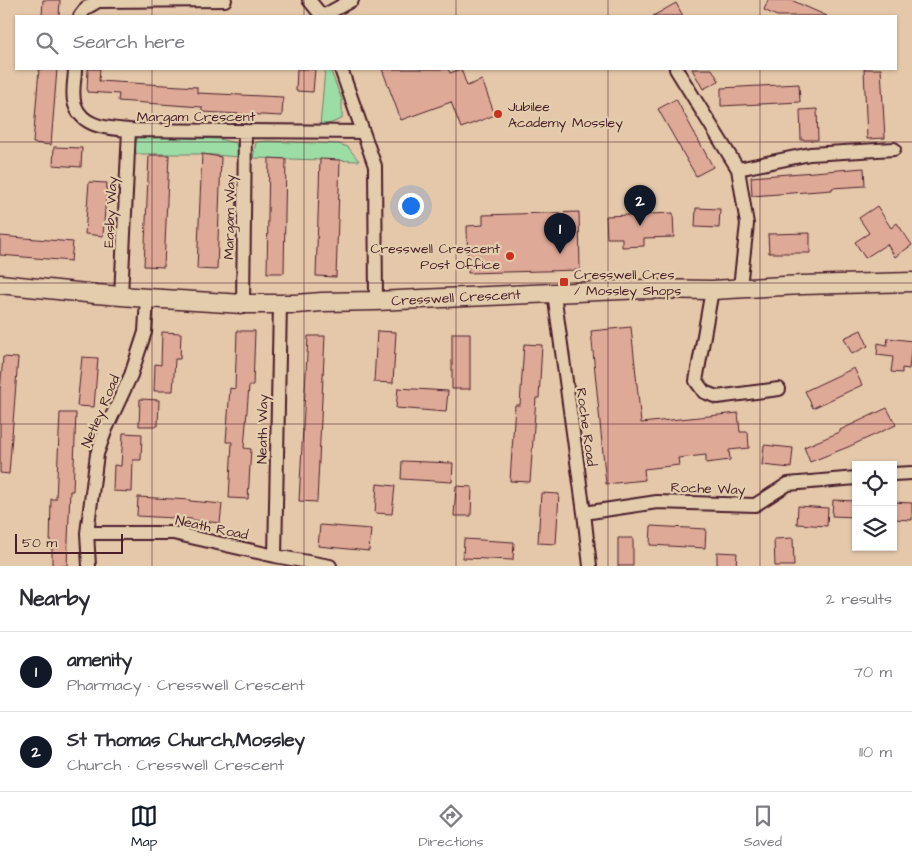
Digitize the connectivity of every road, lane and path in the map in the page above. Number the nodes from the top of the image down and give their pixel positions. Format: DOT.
graph roads {
  1 [pos="225,0"];
  2 [pos="309,0"];
  3 [pos="352,0"];
  4 [pos="81,15"];
  5 [pos="321,15"];
  6 [pos="324,15"];
  7 [pos="75,70"];
  8 [pos="341,70"];
  9 [pos="677,70"];
  10 [pos="129,130"];
  11 [pos="245,131"];
  12 [pos="363,132"];
  13 [pos="886,152"];
  14 [pos="738,169"];
  15 [pos="912,282"];
  16 [pos="0,284"];
  17 [pos="740,287"];
  18 [pos="712,290"];
  19 [pos="554,292"];
  20 [pos="121,296"];
  21 [pos="147,298"];
  22 [pos="376,301"];
  23 [pos="244,304"];
  24 [pos="280,304"];
  25 [pos="779,389"];
  26 [pos="912,473"];
  27 [pos="897,474"];
  28 [pos="852,478"];
  29 [pos="584,514"];
  30 [pos="87,533"];
  31 [pos="274,556"];
  32 [pos="89,566"];
  33 [pos="330,566"];
  34 [pos="590,566"];
  1 -- 4 [label="street"];
  2 -- 5 [label="street"];
  3 -- 6 [label="street"];
  7 -- 10 [label="street, Margam Crescent"];
  8 -- 12 [label="street"];
  9 -- 14 [label="street"];
  10 -- 11 [label="street, Margam Crescent"];
  10 -- 20 [label="street, Easby Way"];
  11 -- 12 [label="street, Margam Crescent"];
  11 -- 23 [label="street, Margam Way"];
  12 -- 22 [label="street"];
  13 -- 14 [label="street"];
  14 -- 17 [label="street"];
  15 -- 17 [label="street, Cresswell Crescent"];
  16 -- 20 [label="street, Cresswell Crescent"];
  17 -- 18 [label="street, Cresswell Crescent"];
  18 -- 19 [label="street, Cresswell Crescent"];
  18 -- 25 [label="street"];
  19 -- 22 [label="street, Cresswell Crescent"];
  19 -- 29 [label="street, Roche Road"];
  20 -- 21 [label="street, Cresswell Crescent"];
  21 -- 23 [label="street, Cresswell Crescent"];
  21 -- 30 [label="street, Netley Road"];
  22 -- 24 [label="street, Cresswell Crescent"];
  23 -- 24 [label="street, Cresswell Crescent"];
  24 -- 31 [label="street, Neath Way"];
  26 -- 27 [label="street"];
  28 -- 29 [label="street, Roche Way"];
  29 -- 34 [label="street, Roche Road"];
  30 -- 31 [label="street, Neath Road"];
  30 -- 32 [label="street, Netley Road"];
  31 -- 33 [label="street, Neath Road"];
}
